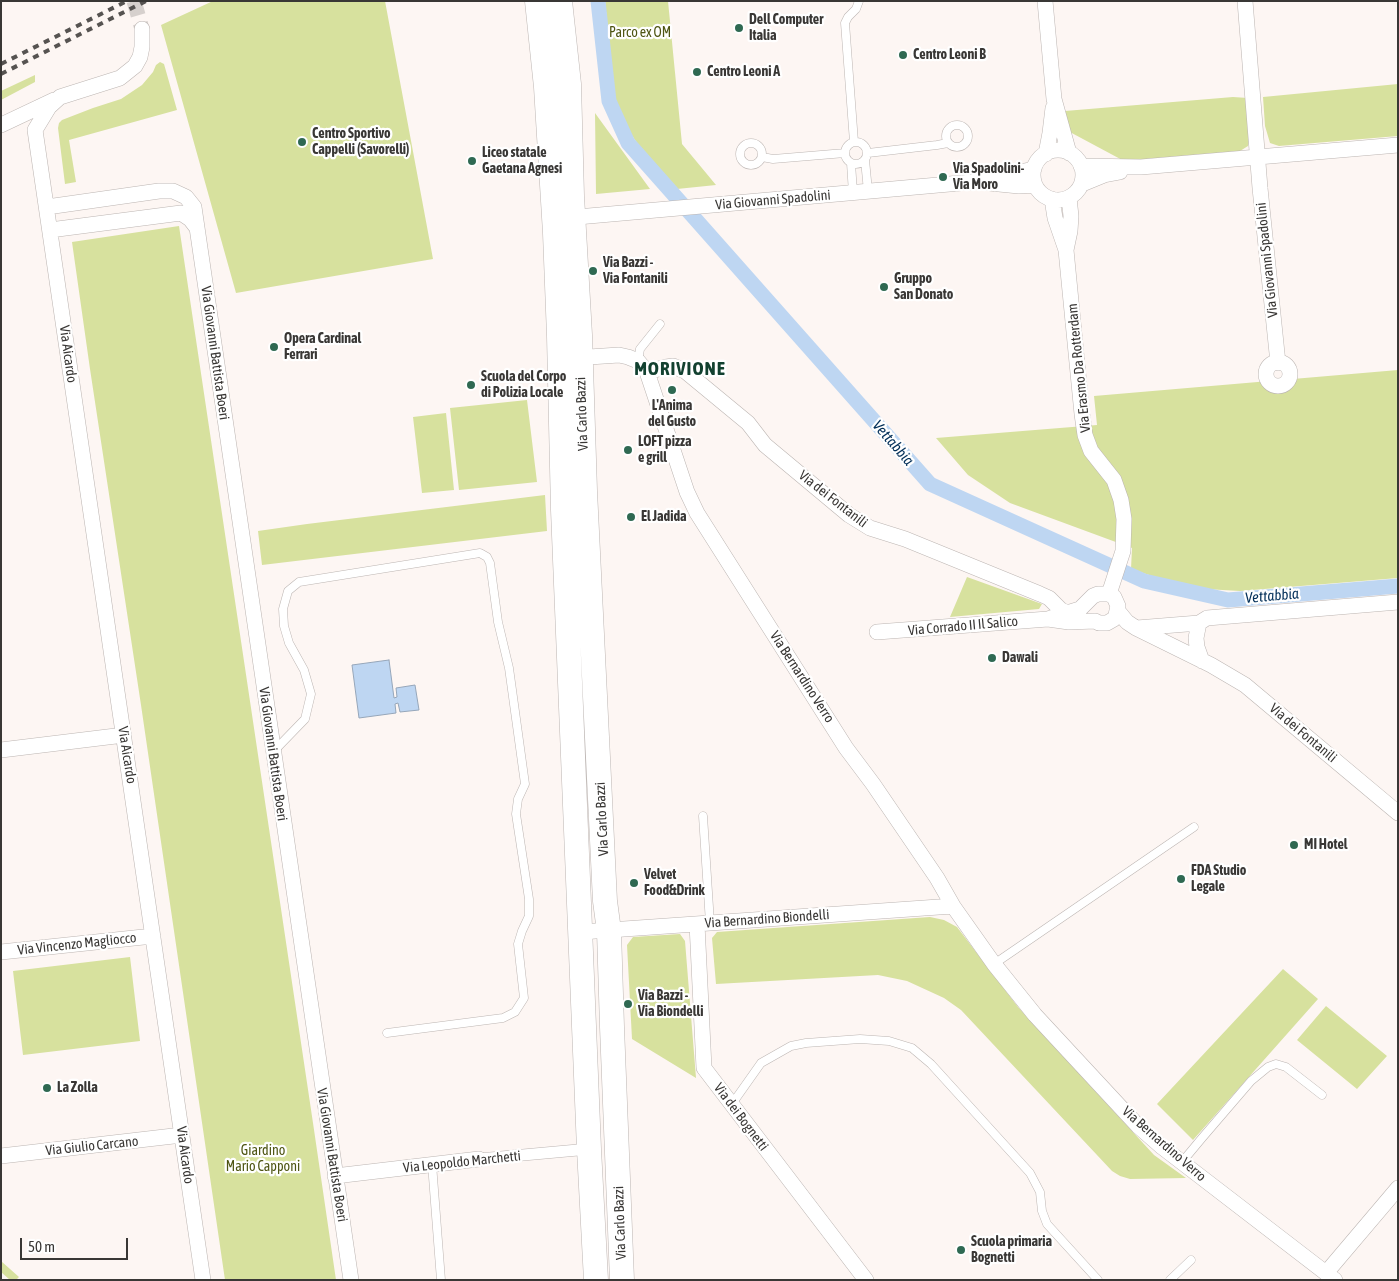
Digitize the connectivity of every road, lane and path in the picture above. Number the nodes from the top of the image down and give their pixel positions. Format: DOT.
graph roads {
  1 [pos="537,1"];
  2 [pos="560,1"];
  3 [pos="859,1"];
  4 [pos="1045,1"];
  5 [pos="1245,1"];
  6 [pos="142,29"];
  7 [pos="60,97"];
  8 [pos="1054,99"];
  9 [pos="2,124"];
  10 [pos="35,130"];
  11 [pos="854,142"];
  12 [pos="948,143"];
  13 [pos="1398,145"];
  14 [pos="1069,153"];
  15 [pos="845,154"];
  16 [pos="1046,154"];
  17 [pos="867,156"];
  18 [pos="762,157"];
  19 [pos="1258,158"];
  20 [pos="851,163"];
  21 [pos="1081,166"];
  22 [pos="1141,167"];
  23 [pos="1034,169"];
  24 [pos="972,182"];
  25 [pos="1082,184"];
  26 [pos="1035,185"];
  27 [pos="868,191"];
  28 [pos="853,193"];
  29 [pos="1069,198"];
  30 [pos="1052,199"];
  31 [pos="46,207"];
  32 [pos="564,218"];
  33 [pos="197,228"];
  34 [pos="50,230"];
  35 [pos="1066,250"];
  36 [pos="660,324"];
  37 [pos="570,358"];
  38 [pos="1278,363"];
  39 [pos="642,366"];
  40 [pos="1110,591"];
  41 [pos="1089,601"];
  42 [pos="1398,602"];
  43 [pos="1118,612"];
  44 [pos="1068,613"];
  45 [pos="1048,619"];
  46 [pos="1095,621"];
  47 [pos="1200,623"];
  48 [pos="1136,628"];
  49 [pos="877,632"];
  50 [pos="1202,660"];
  51 [pos="124,736"];
  52 [pos="1,750"];
  53 [pos="273,752"];
  54 [pos="1398,813"];
  55 [pos="703,816"];
  56 [pos="1194,827"];
  57 [pos="953,906"];
  58 [pos="704,924"];
  59 [pos="609,931"];
  60 [pos="581,932"];
  61 [pos="153,936"];
  62 [pos="1,952"];
  63 [pos="994,964"];
  64 [pos="387,1033"];
  65 [pos="1322,1095"];
  66 [pos="732,1104"];
  67 [pos="182,1135"];
  68 [pos="589,1149"];
  69 [pos="1,1156"];
  70 [pos="479,1159"];
  71 [pos="1182,1162"];
  72 [pos="432,1164"];
  73 [pos="335,1176"];
  74 [pos="1398,1188"];
  75 [pos="1190,1260"];
  76 [pos="1330,1276"];
  77 [pos="203,1280"];
  78 [pos="351,1280"];
  79 [pos="442,1280"];
  80 [pos="596,1280"];
  81 [pos="622,1280"];
  82 [pos="866,1280"];
  83 [pos="1098,1280"];
  84 [pos="1170,1280"];
  1 -- 32 [label="main road, Via Carlo Bazzi"];
  2 -- 32 [label="main road, Via Carlo Bazzi"];
  3 -- 11 [label="lane"];
  4 -- 8 [label="street"];
  5 -- 19 [label="street, Via Giovanni Spadolini"];
  6 -- 7 [label="street"];
  7 -- 9 [label="street"];
  7 -- 10 [label="street"];
  8 -- 14 [label="street"];
  8 -- 16 [label="street"];
  9 -- 10 [label="street"];
  10 -- 31 [label="street, Via Aicardo"];
  11 -- 15 [label="lane"];
  11 -- 17 [label="lane"];
  12 -- 17 [label="lane"];
  13 -- 19 [label="street"];
  14 -- 16 [label="street"];
  14 -- 21 [label="street"];
  15 -- 18 [label="lane"];
  15 -- 20 [label="lane"];
  16 -- 23 [label="street"];
  17 -- 20 [label="lane"];
  17 -- 27 [label="lane"];
  19 -- 22 [label="street"];
  19 -- 38 [label="street, Via Giovanni Spadolini"];
  20 -- 28 [label="lane"];
  21 -- 22 [label="street"];
  21 -- 25 [label="street"];
  22 -- 25 [label="street"];
  23 -- 24 [label="street, Via Giovanni Spadolini"];
  23 -- 26 [label="street"];
  24 -- 26 [label="street, Via Giovanni Spadolini"];
  24 -- 27 [label="street, Via Giovanni Spadolini"];
  25 -- 29 [label="street"];
  26 -- 30 [label="street"];
  27 -- 28 [label="street, Via Giovanni Spadolini"];
  28 -- 32 [label="street, Via Giovanni Spadolini"];
  29 -- 30 [label="street"];
  29 -- 35 [label="street, Via Erasmo Da Rotterdam"];
  30 -- 35 [label="street, Via Erasmo Da Rotterdam"];
  31 -- 33 [label="street, Via Giovanni Battista Boeri"];
  31 -- 34 [label="street, Via Aicardo"];
  32 -- 37 [label="main road, Via Carlo Bazzi"];
  33 -- 34 [label="street"];
  33 -- 53 [label="street, Via Giovanni Battista Boeri"];
  34 -- 51 [label="street, Via Aicardo"];
  35 -- 40 [label="street, Via Erasmo Da Rotterdam"];
  36 -- 39 [label="lane"];
  37 -- 39 [label="street, Via Carlo Bazzi"];
  37 -- 59 [label="main road, Via Carlo Bazzi"];
  37 -- 60 [label="main road, Via Carlo Bazzi"];
  39 -- 44 [label="street, Via dei Fontanili"];
  39 -- 57 [label="street, Via Bernardino Verro"];
  40 -- 41 [label="street, Via Corrado II Il Salico"];
  40 -- 43 [label="street"];
  41 -- 44 [label="street, Via Corrado II Il Salico"];
  41 -- 46 [label="street"];
  42 -- 47 [label="street"];
  43 -- 46 [label="street, Via Corrado II Il Salico"];
  43 -- 48 [label="street, Via dei Fontanili"];
  44 -- 45 [label="street, Via Corrado II Il Salico"];
  45 -- 46 [label="street, Via Corrado II Il Salico"];
  45 -- 49 [label="street, Via Corrado II Il Salico"];
  47 -- 48 [label="street"];
  47 -- 50 [label="street"];
  48 -- 50 [label="street, Via dei Fontanili"];
  50 -- 54 [label="street, Via dei Fontanili"];
  51 -- 52 [label="street"];
  51 -- 61 [label="street, Via Aicardo"];
  53 -- 64 [label="lane"];
  53 -- 73 [label="street, Via Giovanni Battista Boeri"];
  55 -- 58 [label="lane"];
  56 -- 63 [label="lane"];
  57 -- 58 [label="street, Via Bernardino Biondelli"];
  57 -- 63 [label="street, Via Bernardino Verro"];
  58 -- 59 [label="street, Via Bernardino Biondelli"];
  58 -- 66 [label="street, Via dei Bognetti"];
  59 -- 60 [label="street, Via Bernardino Biondelli"];
  59 -- 81 [label="main road, Via Carlo Bazzi"];
  60 -- 68 [label="main road, Via Carlo Bazzi"];
  61 -- 62 [label="street, Via Vincenzo Magliocco"];
  61 -- 67 [label="street, Via Aicardo"];
  63 -- 71 [label="street, Via Bernardino Verro"];
  65 -- 71 [label="lane"];
  66 -- 82 [label="street, Via dei Bognetti"];
  66 -- 83 [label="lane"];
  67 -- 69 [label="street, Via Giulio Carcano"];
  67 -- 77 [label="street, Via Aicardo"];
  68 -- 70 [label="street, Via Leopoldo Marchetti"];
  68 -- 80 [label="main road, Via Carlo Bazzi"];
  70 -- 72 [label="street, Via Leopoldo Marchetti"];
  71 -- 76 [label="street, Via Bernardino Verro"];
  72 -- 73 [label="street, Via Leopoldo Marchetti"];
  72 -- 79 [label="lane"];
  73 -- 78 [label="street, Via Giovanni Battista Boeri"];
  74 -- 76 [label="street"];
  75 -- 84 [label="lane"];
}
